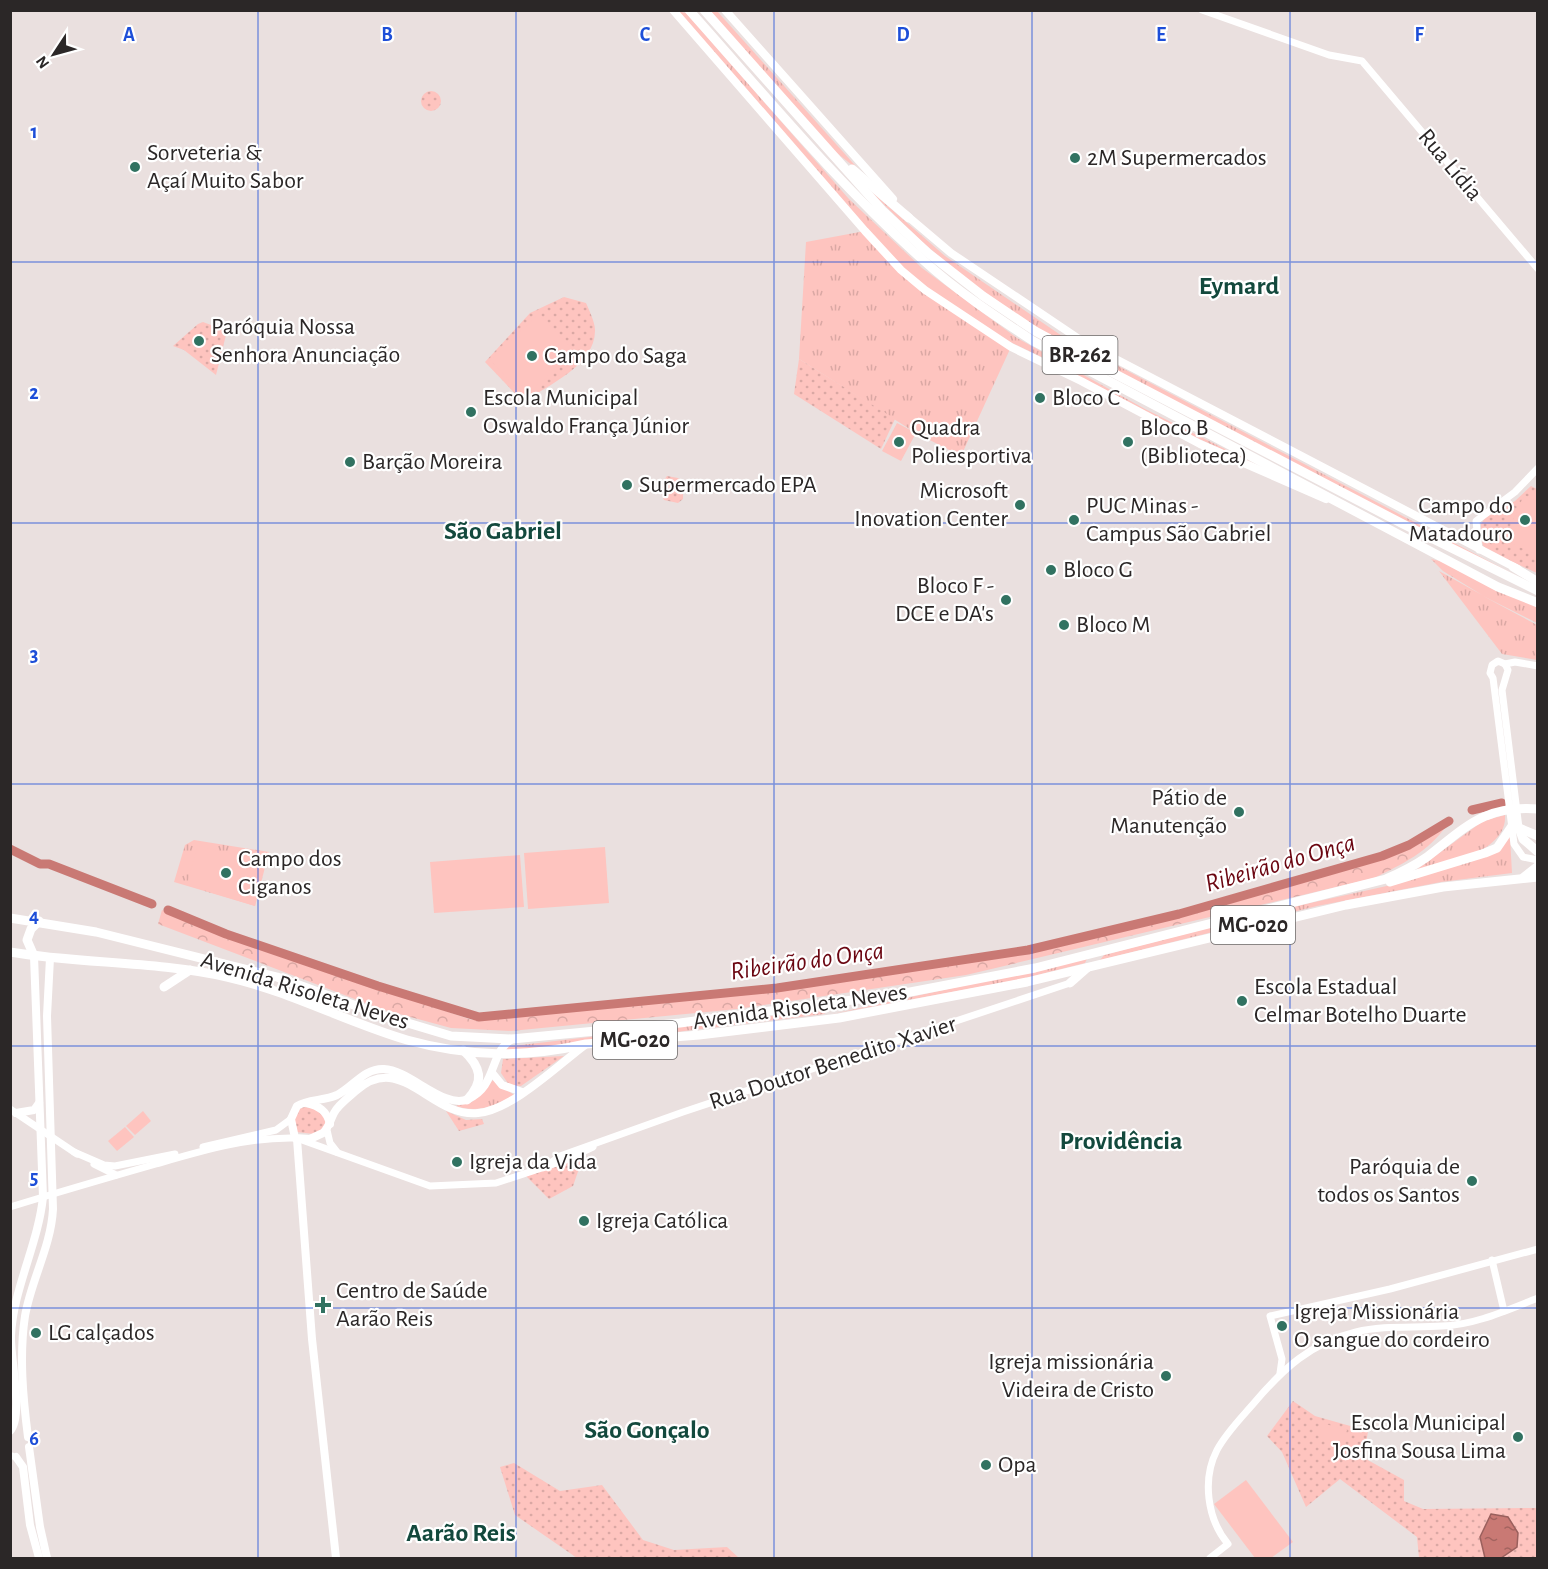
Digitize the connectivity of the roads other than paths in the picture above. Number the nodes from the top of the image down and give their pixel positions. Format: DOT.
graph roads {
  1 [pos="673,10"];
  2 [pos="704,10"];
  3 [pos="725,10"];
  4 [pos="1202,10"];
  5 [pos="690,12"];
  6 [pos="824,144"];
  7 [pos="909,218"];
  8 [pos="1536,264"];
  9 [pos="1538,468"];
  10 [pos="1343,504"];
  11 [pos="1479,550"];
  12 [pos="1513,567"];
  13 [pos="1538,577"];
  14 [pos="1538,582"];
  15 [pos="1538,591"];
  16 [pos="1538,603"];
  17 [pos="1527,663"];
  18 [pos="1505,664"];
  19 [pos="1538,666"];
  20 [pos="1507,674"];
  21 [pos="1493,678"];
  22 [pos="1505,744"];
  23 [pos="1538,809"];
  24 [pos="1515,823"];
  25 [pos="1538,836"];
  26 [pos="1538,852"];
  27 [pos="1537,860"];
  28 [pos="1538,866"];
  29 [pos="1524,877"];
  30 [pos="1538,877"];
  31 [pos="1364,886"];
  32 [pos="10,918"];
  33 [pos="39,921"];
  34 [pos="10,952"];
  35 [pos="34,956"];
  36 [pos="50,958"];
  37 [pos="1089,967"];
  38 [pos="190,970"];
  39 [pos="1070,983"];
  40 [pos="164,987"];
  41 [pos="512,1039"];
  42 [pos="586,1044"];
  43 [pos="463,1050"];
  44 [pos="497,1054"];
  45 [pos="493,1074"];
  46 [pos="522,1092"];
  47 [pos="467,1100"];
  48 [pos="304,1102"];
  49 [pos="39,1103"];
  50 [pos="14,1111"];
  51 [pos="291,1119"];
  52 [pos="328,1127"];
  53 [pos="41,1130"];
  54 [pos="51,1136"];
  55 [pos="298,1139"];
  56 [pos="74,1152"];
  57 [pos="341,1155"];
  58 [pos="132,1162"];
  59 [pos="116,1175"];
  60 [pos="53,1194"];
  61 [pos="43,1197"];
  62 [pos="10,1207"];
  63 [pos="1538,1249"];
  64 [pos="1492,1260"];
  65 [pos="1538,1298"];
  66 [pos="1504,1311"];
  67 [pos="1282,1359"];
  68 [pos="1289,1364"];
  69 [pos="1277,1376"];
  70 [pos="10,1432"];
  71 [pos="28,1437"];
  72 [pos="29,1447"];
  73 [pos="12,1456"];
  74 [pos="39,1558"];
  75 [pos="47,1558"];
  76 [pos="336,1558"];
  77 [pos="1210,1558"];
  1 -- 10 [label="main road"];
  2 -- 6 [label="highway, BR-262"];
  3 -- 7 [label="main road"];
  4 -- 8 [label="street, Rua Lídia"];
  5 -- 10 [label="highway, BR-262"];
  6 -- 7 [label="highway"];
  6 -- 15 [label="highway, BR-262"];
  7 -- 11 [label="main road"];
  9 -- 11 [label="street"];
  10 -- 16 [label="highway, BR-262"];
  11 -- 12 [label="main road"];
  12 -- 13 [label="main road"];
  12 -- 14 [label="highway"];
  17 -- 18 [label="street"];
  17 -- 19 [label="street"];
  17 -- 20 [label="street"];
  18 -- 20 [label="street"];
  18 -- 21 [label="street"];
  20 -- 21 [label="street"];
  20 -- 22 [label="street"];
  21 -- 22 [label="street"];
  22 -- 24 [label="street"];
  23 -- 31 [label="highway, Avenida Risoleta Neves / MG-020"];
  24 -- 25 [label="highway"];
  24 -- 26 [label="highway"];
  24 -- 27 [label="street"];
  24 -- 31 [label="highway"];
  28 -- 29 [label="highway"];
  29 -- 30 [label="highway, Avenida Risoleta Neves / MG-020"];
  29 -- 37 [label="highway, Avenida Risoleta Neves / MG-020"];
  31 -- 41 [label="highway, Avenida Risoleta Neves / MG-020"];
  32 -- 33 [label="highway, Avenida Risoleta Neves / MG-020"];
  33 -- 35 [label="highway"];
  33 -- 41 [label="highway, Avenida Risoleta Neves / MG-020"];
  34 -- 35 [label="highway, Avenida Risoleta Neves / MG-020"];
  35 -- 36 [label="highway, Avenida Risoleta Neves / MG-020"];
  35 -- 49 [label="main road"];
  36 -- 38 [label="highway, Avenida Risoleta Neves / MG-020"];
  36 -- 54 [label="main road"];
  37 -- 39 [label="highway"];
  37 -- 42 [label="highway, Avenida Risoleta Neves / MG-020"];
  38 -- 40 [label="highway"];
  38 -- 43 [label="highway, Avenida Risoleta Neves / MG-020"];
  39 -- 57 [label="street, Rua Doutor Benedito Xavier"];
  41 -- 44 [label="main road"];
  42 -- 44 [label="highway, Avenida Risoleta Neves / MG-020"];
  42 -- 46 [label="main road"];
  43 -- 44 [label="highway, Avenida Risoleta Neves / MG-020"];
  43 -- 47 [label="highway"];
  44 -- 45 [label="main road"];
  45 -- 46 [label="main road"];
  45 -- 47 [label="main road"];
  46 -- 52 [label="main road"];
  47 -- 48 [label="main road"];
  48 -- 51 [label="main road"];
  48 -- 52 [label="main road"];
  49 -- 50 [label="main road"];
  49 -- 53 [label="main road"];
  50 -- 53 [label="street"];
  51 -- 55 [label="main road"];
  51 -- 58 [label="street"];
  52 -- 55 [label="main road"];
  52 -- 57 [label="street"];
  53 -- 54 [label="street"];
  53 -- 61 [label="main road"];
  54 -- 56 [label="street"];
  54 -- 60 [label="main road"];
  55 -- 57 [label="street, Rua Doutor Benedito Xavier"];
  55 -- 59 [label="street, Rua Doutor Benedito Xavier"];
  55 -- 76 [label="main road"];
  56 -- 58 [label="street"];
  56 -- 59 [label="street"];
  58 -- 59 [label="street"];
  59 -- 60 [label="street, Rua Doutor Benedito Xavier"];
  60 -- 61 [label="street, Rua Doutor Benedito Xavier"];
  60 -- 71 [label="main road"];
  61 -- 62 [label="street, Rua Doutor Benedito Xavier"];
  61 -- 70 [label="main road"];
  63 -- 64 [label="street"];
  64 -- 66 [label="street"];
  64 -- 67 [label="street"];
  65 -- 66 [label="street"];
  66 -- 68 [label="street"];
  67 -- 68 [label="street"];
  67 -- 69 [label="street"];
  68 -- 69 [label="street"];
  69 -- 77 [label="street"];
  70 -- 71 [label="main road"];
  71 -- 72 [label="main road"];
  72 -- 73 [label="main road"];
  72 -- 75 [label="main road"];
  73 -- 74 [label="main road"];
}
